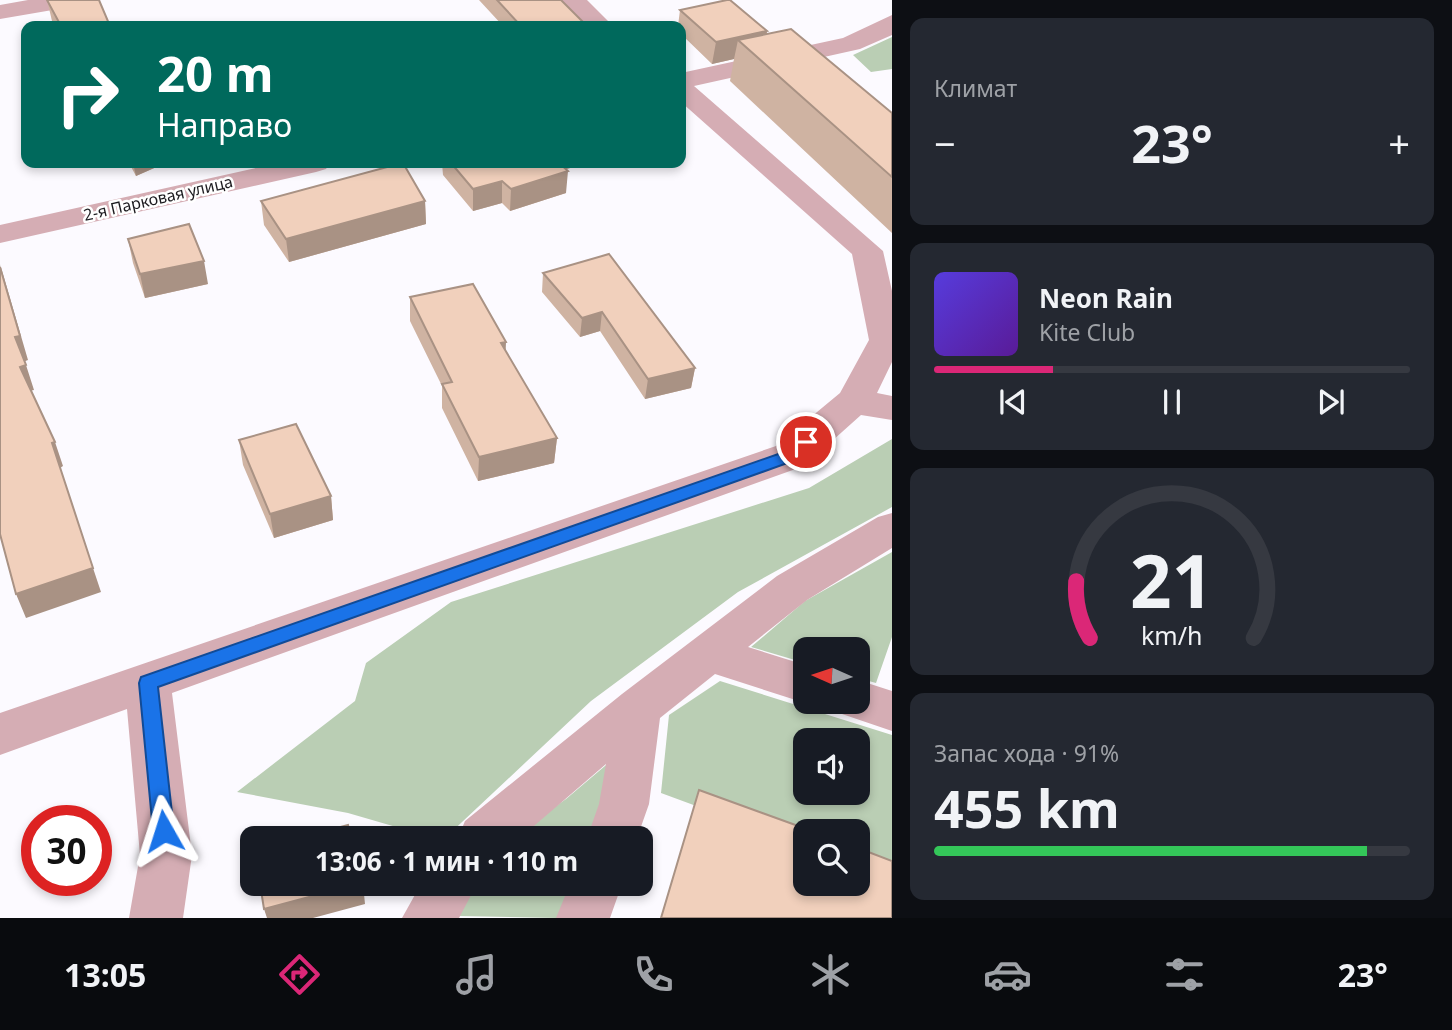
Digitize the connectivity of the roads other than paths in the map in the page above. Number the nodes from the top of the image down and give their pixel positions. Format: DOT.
graph roads {
  1 [pos="573,0"];
  2 [pos="62,1"];
  3 [pos="0,12"];
  4 [pos="596,21"];
  5 [pos="892,22"];
  6 [pos="816,51"];
  7 [pos="845,75"];
  8 [pos="686,80"];
  9 [pos="686,92"];
  10 [pos="294,168"];
  11 [pos="0,234"];
  12 [pos="855,401"];
  13 [pos="892,408"];
  14 [pos="892,528"];
  15 [pos="708,653"];
  16 [pos="793,680"];
  17 [pos="148,683"];
  18 [pos="870,704"];
  19 [pos="638,708"];
  20 [pos="892,711"];
  21 [pos="0,734"];
  22 [pos="497,826"];
  23 [pos="616,826"];
  24 [pos="443,896"];
  25 [pos="591,896"];
  26 [pos="156,918"];
  27 [pos="429,918"];
  28 [pos="583,918"];
  1 -- 4 [label="street"];
  2 -- 3 [label="street"];
  5 -- 6 [label="street"];
  6 -- 7 [label="street"];
  6 -- 8 [label="street"];
  9 -- 12 [label="street"];
  10 -- 11 [label="street, 2-я Парковая улица"];
  12 -- 13 [label="street"];
  12 -- 17 [label="street"];
  14 -- 15 [label="street"];
  15 -- 16 [label="street"];
  15 -- 19 [label="street"];
  17 -- 21 [label="street"];
  17 -- 26 [label="street"];
  18 -- 20 [label="street"];
  19 -- 22 [label="street"];
  19 -- 23 [label="street"];
  24 -- 27 [label="street"];
  25 -- 28 [label="street"];
}
